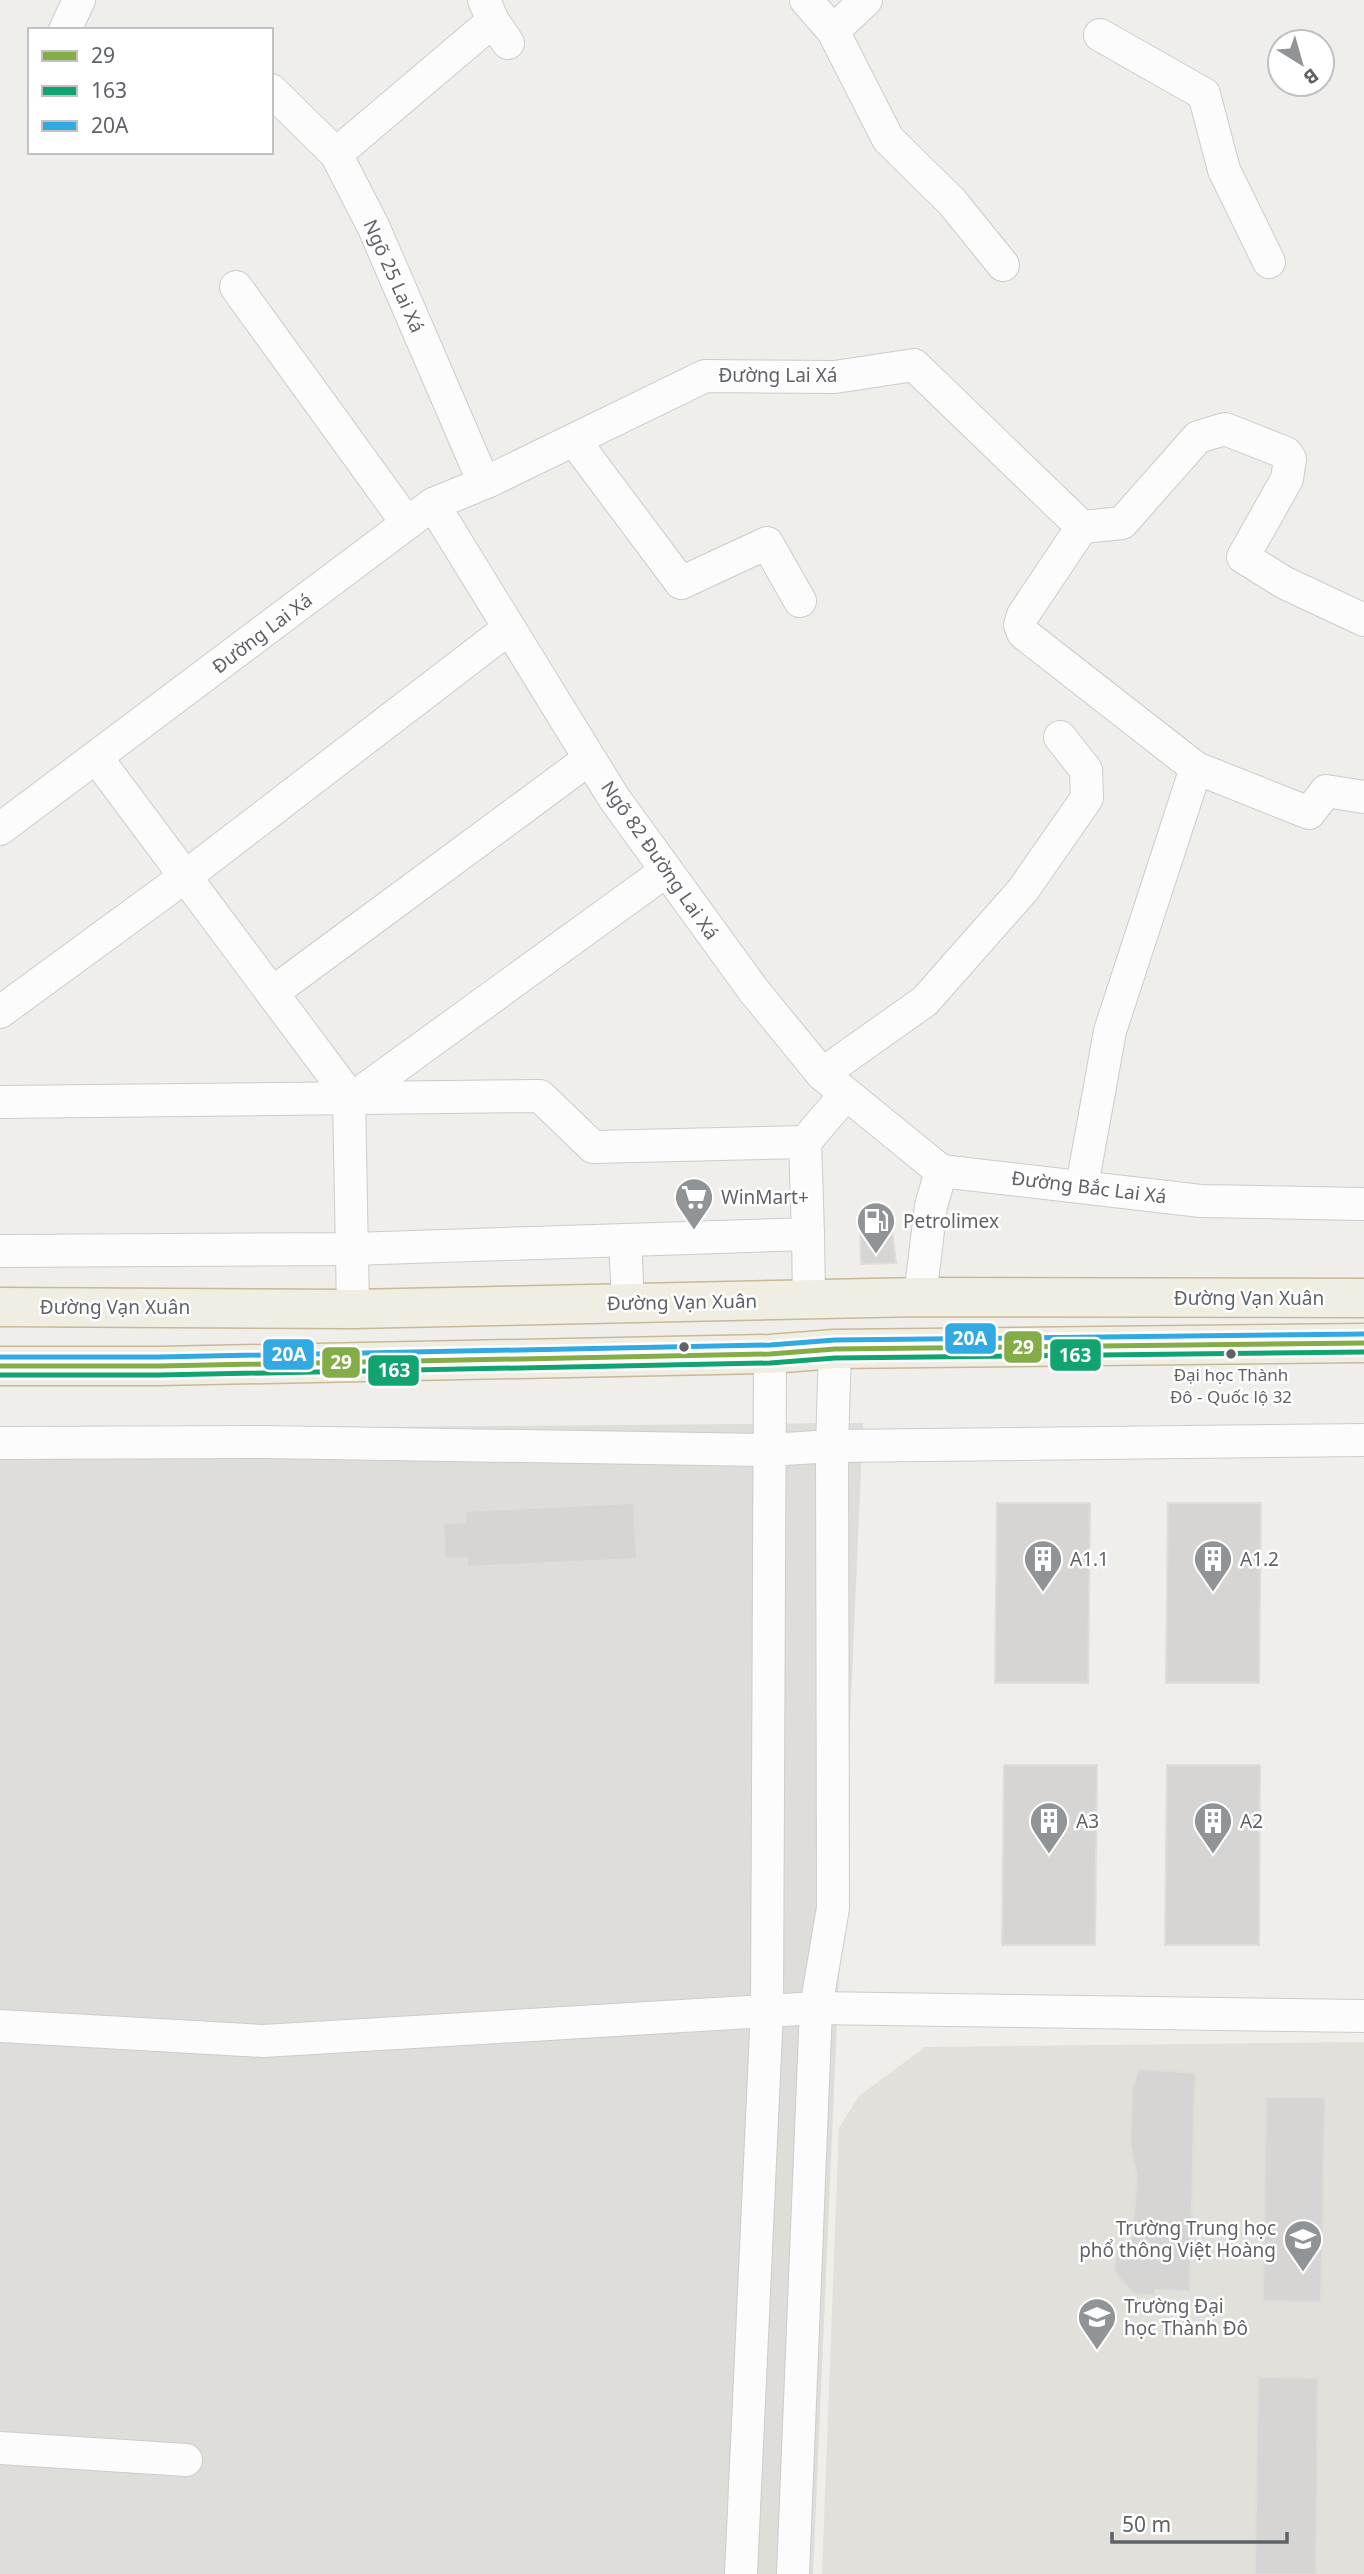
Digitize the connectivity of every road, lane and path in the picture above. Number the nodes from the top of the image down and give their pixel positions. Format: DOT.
graph roads {
  1 [pos="79,0"];
  2 [pos="806,0"];
  3 [pos="866,0"];
  4 [pos="495,21"];
  5 [pos="66,28"];
  6 [pos="833,31"];
  7 [pos="1100,35"];
  8 [pos="273,92"];
  9 [pos="336,154"];
  10 [pos="1269,262"];
  11 [pos="1003,265"];
  12 [pos="236,287"];
  13 [pos="574,440"];
  14 [pos="484,483"];
  15 [pos="433,504"];
  16 [pos="407,523"];
  17 [pos="1082,527"];
  18 [pos="800,601"];
  19 [pos="1364,620"];
  20 [pos="508,629"];
  21 [pos="1060,737"];
  22 [pos="96,757"];
  23 [pos="589,759"];
  24 [pos="1196,768"];
  25 [pos="1364,797"];
  26 [pos="0,829"];
  27 [pos="666,871"];
  28 [pos="186,876"];
  29 [pos="272,993"];
  30 [pos="0,1012"];
  31 [pos="822,1074"];
  32 [pos="846,1094"];
  33 [pos="351,1097"];
  34 [pos="0,1102"];
  35 [pos="805,1142"];
  36 [pos="941,1171"];
  37 [pos="1082,1186"];
  38 [pos="1364,1203"];
  39 [pos="808,1234"];
  40 [pos="625,1240"];
  41 [pos="352,1249"];
  42 [pos="0,1251"];
  43 [pos="920,1297"];
  44 [pos="1364,1298"];
  45 [pos="809,1299"];
  46 [pos="628,1303"];
  47 [pos="11,1307"];
  48 [pos="353,1309"];
  49 [pos="1364,1343"];
  50 [pos="835,1349"];
  51 [pos="770,1354"];
  52 [pos="12,1365"];
  53 [pos="1364,1440"];
  54 [pos="0,1443"];
  55 [pos="832,1446"];
  56 [pos="769,1450"];
  57 [pos="816,2008"];
  58 [pos="767,2010"];
  59 [pos="1364,2015"];
  60 [pos="0,2026"];
  61 [pos="0,2448"];
  62 [pos="186,2460"];
  63 [pos="741,2574"];
  64 [pos="793,2574"];
  1 -- 5 [label="street"];
  2 -- 6 [label="street"];
  3 -- 6 [label="street"];
  4 -- 9 [label="street"];
  6 -- 11 [label="street"];
  7 -- 10 [label="street"];
  8 -- 9 [label="street, Ngõ 25 Lai Xá"];
  9 -- 14 [label="street, Ngõ 25 Lai Xá"];
  12 -- 16 [label="street"];
  13 -- 14 [label="street, Đường Lai Xá"];
  13 -- 17 [label="street, Đường Lai Xá"];
  13 -- 18 [label="street"];
  14 -- 15 [label="street, Đường Lai Xá"];
  15 -- 16 [label="street, Đường Lai Xá"];
  15 -- 20 [label="street, Ngõ 82 Đường Lai Xá"];
  16 -- 22 [label="street, Đường Lai Xá"];
  17 -- 19 [label="street"];
  17 -- 24 [label="street"];
  20 -- 23 [label="street, Ngõ 82 Đường Lai Xá"];
  20 -- 28 [label="street"];
  21 -- 31 [label="street"];
  22 -- 26 [label="street, Đường Lai Xá"];
  22 -- 28 [label="street"];
  23 -- 27 [label="street, Ngõ 82 Đường Lai Xá"];
  23 -- 29 [label="street"];
  24 -- 25 [label="street"];
  24 -- 37 [label="street"];
  27 -- 31 [label="street, Ngõ 82 Đường Lai Xá"];
  27 -- 33 [label="street"];
  28 -- 29 [label="street"];
  28 -- 30 [label="street"];
  29 -- 33 [label="street"];
  31 -- 32 [label="street, Ngõ 82 Đường Lai Xá"];
  32 -- 35 [label="street"];
  32 -- 36 [label="street, Ngõ 82 Đường Lai Xá"];
  33 -- 34 [label="street"];
  33 -- 35 [label="street"];
  33 -- 41 [label="street"];
  35 -- 39 [label="street"];
  36 -- 37 [label="street, Đường Bắc Lai Xá"];
  36 -- 43 [label="street"];
  37 -- 38 [label="street, Đường Bắc Lai Xá"];
  39 -- 40 [label="street"];
  39 -- 45 [label="street"];
  40 -- 41 [label="street"];
  40 -- 46 [label="street"];
  41 -- 42 [label="street"];
  41 -- 48 [label="street"];
  43 -- 44 [label="highway, Đường Vạn Xuân"];
  43 -- 45 [label="highway, Đường Vạn Xuân"];
  45 -- 46 [label="highway, Đường Vạn Xuân"];
  46 -- 48 [label="highway, Đường Vạn Xuân"];
  47 -- 48 [label="highway, Đường Vạn Xuân"];
  47 -- 52 [label="highway"];
  49 -- 50 [label="highway"];
  50 -- 51 [label="highway"];
  50 -- 55 [label="street"];
  51 -- 52 [label="highway"];
  51 -- 56 [label="street"];
  53 -- 55 [label="street"];
  54 -- 56 [label="street"];
  55 -- 56 [label="street"];
  55 -- 57 [label="street"];
  56 -- 58 [label="street"];
  57 -- 58 [label="street"];
  57 -- 59 [label="street"];
  57 -- 64 [label="street"];
  58 -- 60 [label="street"];
  58 -- 63 [label="street"];
  61 -- 62 [label="street"];
}
